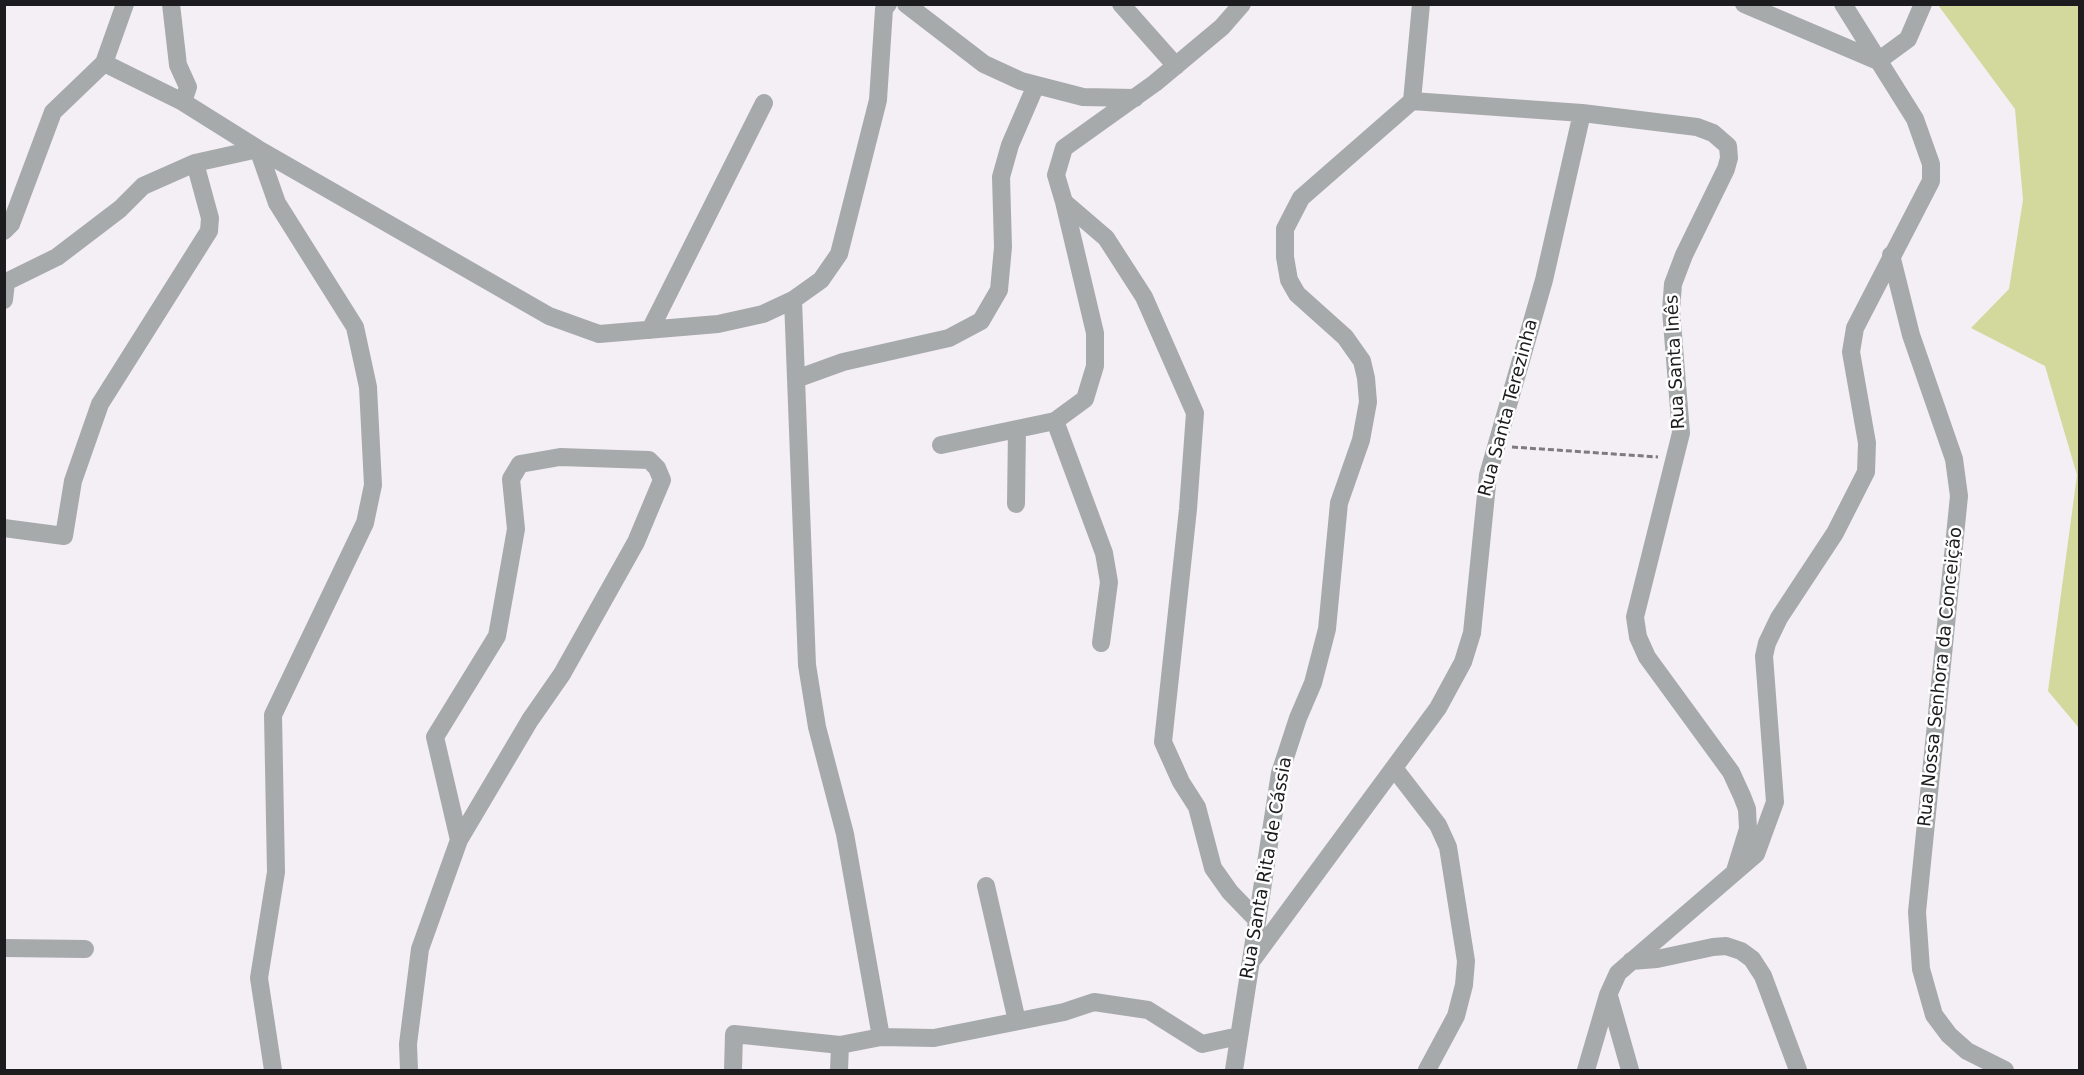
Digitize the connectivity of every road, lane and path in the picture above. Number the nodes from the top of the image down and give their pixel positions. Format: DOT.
graph roads {
  1 [pos="125,4"];
  2 [pos="171,4"];
  3 [pos="888,4"];
  4 [pos="906,4"];
  5 [pos="1121,4"];
  6 [pos="1242,4"];
  7 [pos="1421,4"];
  8 [pos="1744,4"];
  9 [pos="1843,4"];
  10 [pos="1923,4"];
  11 [pos="1878,61"];
  12 [pos="104,63"];
  13 [pos="1176,66"];
  14 [pos="1036,85"];
  15 [pos="1135,98"];
  16 [pos="1412,101"];
  17 [pos="183,102"];
  18 [pos="764,103"];
  19 [pos="1582,113"];
  20 [pos="258,149"];
  21 [pos="195,164"];
  22 [pos="1064,202"];
  23 [pos="4,231"];
  24 [pos="1891,255"];
  25 [pos="5,288"];
  26 [pos="793,300"];
  27 [pos="650,330"];
  28 [pos="796,379"];
  29 [pos="1055,421"];
  30 [pos="1017,429"];
  31 [pos="941,445"];
  32 [pos="1497,446"];
  33 [pos="1675,458"];
  34 [pos="1016,504"];
  35 [pos="4,528"];
  36 [pos="1101,643"];
  37 [pos="1394,768"];
  38 [pos="459,840"];
  39 [pos="1734,874"];
  40 [pos="986,886"];
  41 [pos="1257,920"];
  42 [pos="4,948"];
  43 [pos="85,949"];
  44 [pos="1630,961"];
  45 [pos="1250,963"];
  46 [pos="1608,994"];
  47 [pos="1017,1021"];
  48 [pos="1239,1036"];
  49 [pos="881,1037"];
  50 [pos="840,1045"];
  51 [pos="273,1071"];
  52 [pos="408,1071"];
  53 [pos="733,1071"];
  54 [pos="839,1071"];
  55 [pos="1234,1071"];
  56 [pos="1427,1071"];
  57 [pos="1586,1071"];
  58 [pos="1630,1071"];
  59 [pos="1798,1071"];
  60 [pos="2005,1071"];
  1 -- 12 [label="street"];
  2 -- 17 [label="street"];
  3 -- 26 [label="street"];
  4 -- 14 [label="street"];
  5 -- 13 [label="street"];
  6 -- 13 [label="street"];
  7 -- 16 [label="street"];
  8 -- 11 [label="street"];
  9 -- 11 [label="street"];
  10 -- 11 [label="street"];
  11 -- 24 [label="street"];
  12 -- 17 [label="street"];
  12 -- 23 [label="street"];
  13 -- 15 [label="street"];
  14 -- 15 [label="street"];
  14 -- 28 [label="street"];
  15 -- 22 [label="street"];
  16 -- 19 [label="street, Rua Santa Inês"];
  16 -- 41 [label="street, Rua Santa Rita de Cássia"];
  17 -- 20 [label="street"];
  18 -- 27 [label="street"];
  19 -- 32 [label="street, Rua Santa Terezinha"];
  19 -- 33 [label="street, Rua Santa Inês"];
  20 -- 21 [label="street"];
  20 -- 27 [label="street"];
  20 -- 51 [label="street"];
  21 -- 25 [label="street"];
  21 -- 35 [label="street"];
  22 -- 29 [label="street"];
  22 -- 41 [label="street"];
  24 -- 39 [label="street"];
  24 -- 60 [label="street, Rua Nossa Senhora da Conceição"];
  26 -- 27 [label="street"];
  26 -- 28 [label="street"];
  28 -- 49 [label="street"];
  29 -- 30 [label="street"];
  29 -- 36 [label="street"];
  30 -- 31 [label="street"];
  30 -- 34 [label="street"];
  32 -- 33 [label="path"];
  32 -- 37 [label="street, Rua Santa Terezinha"];
  33 -- 39 [label="street, Rua Santa Inês"];
  37 -- 45 [label="street, Rua Santa Terezinha"];
  37 -- 56 [label="street"];
  38 -- 38 [label="street"];
  38 -- 52 [label="street"];
  39 -- 44 [label="street"];
  40 -- 47 [label="street"];
  41 -- 45 [label="street, Rua Santa Rita de Cássia"];
  42 -- 43 [label="street"];
  44 -- 46 [label="street"];
  44 -- 59 [label="street"];
  45 -- 48 [label="street, Rua Santa Rita de Cássia"];
  46 -- 57 [label="street"];
  46 -- 58 [label="street"];
  47 -- 48 [label="street"];
  47 -- 49 [label="street"];
  48 -- 55 [label="street, Rua Santa Rita de Cássia"];
  49 -- 50 [label="street"];
  50 -- 53 [label="street"];
  50 -- 54 [label="street"];
}
